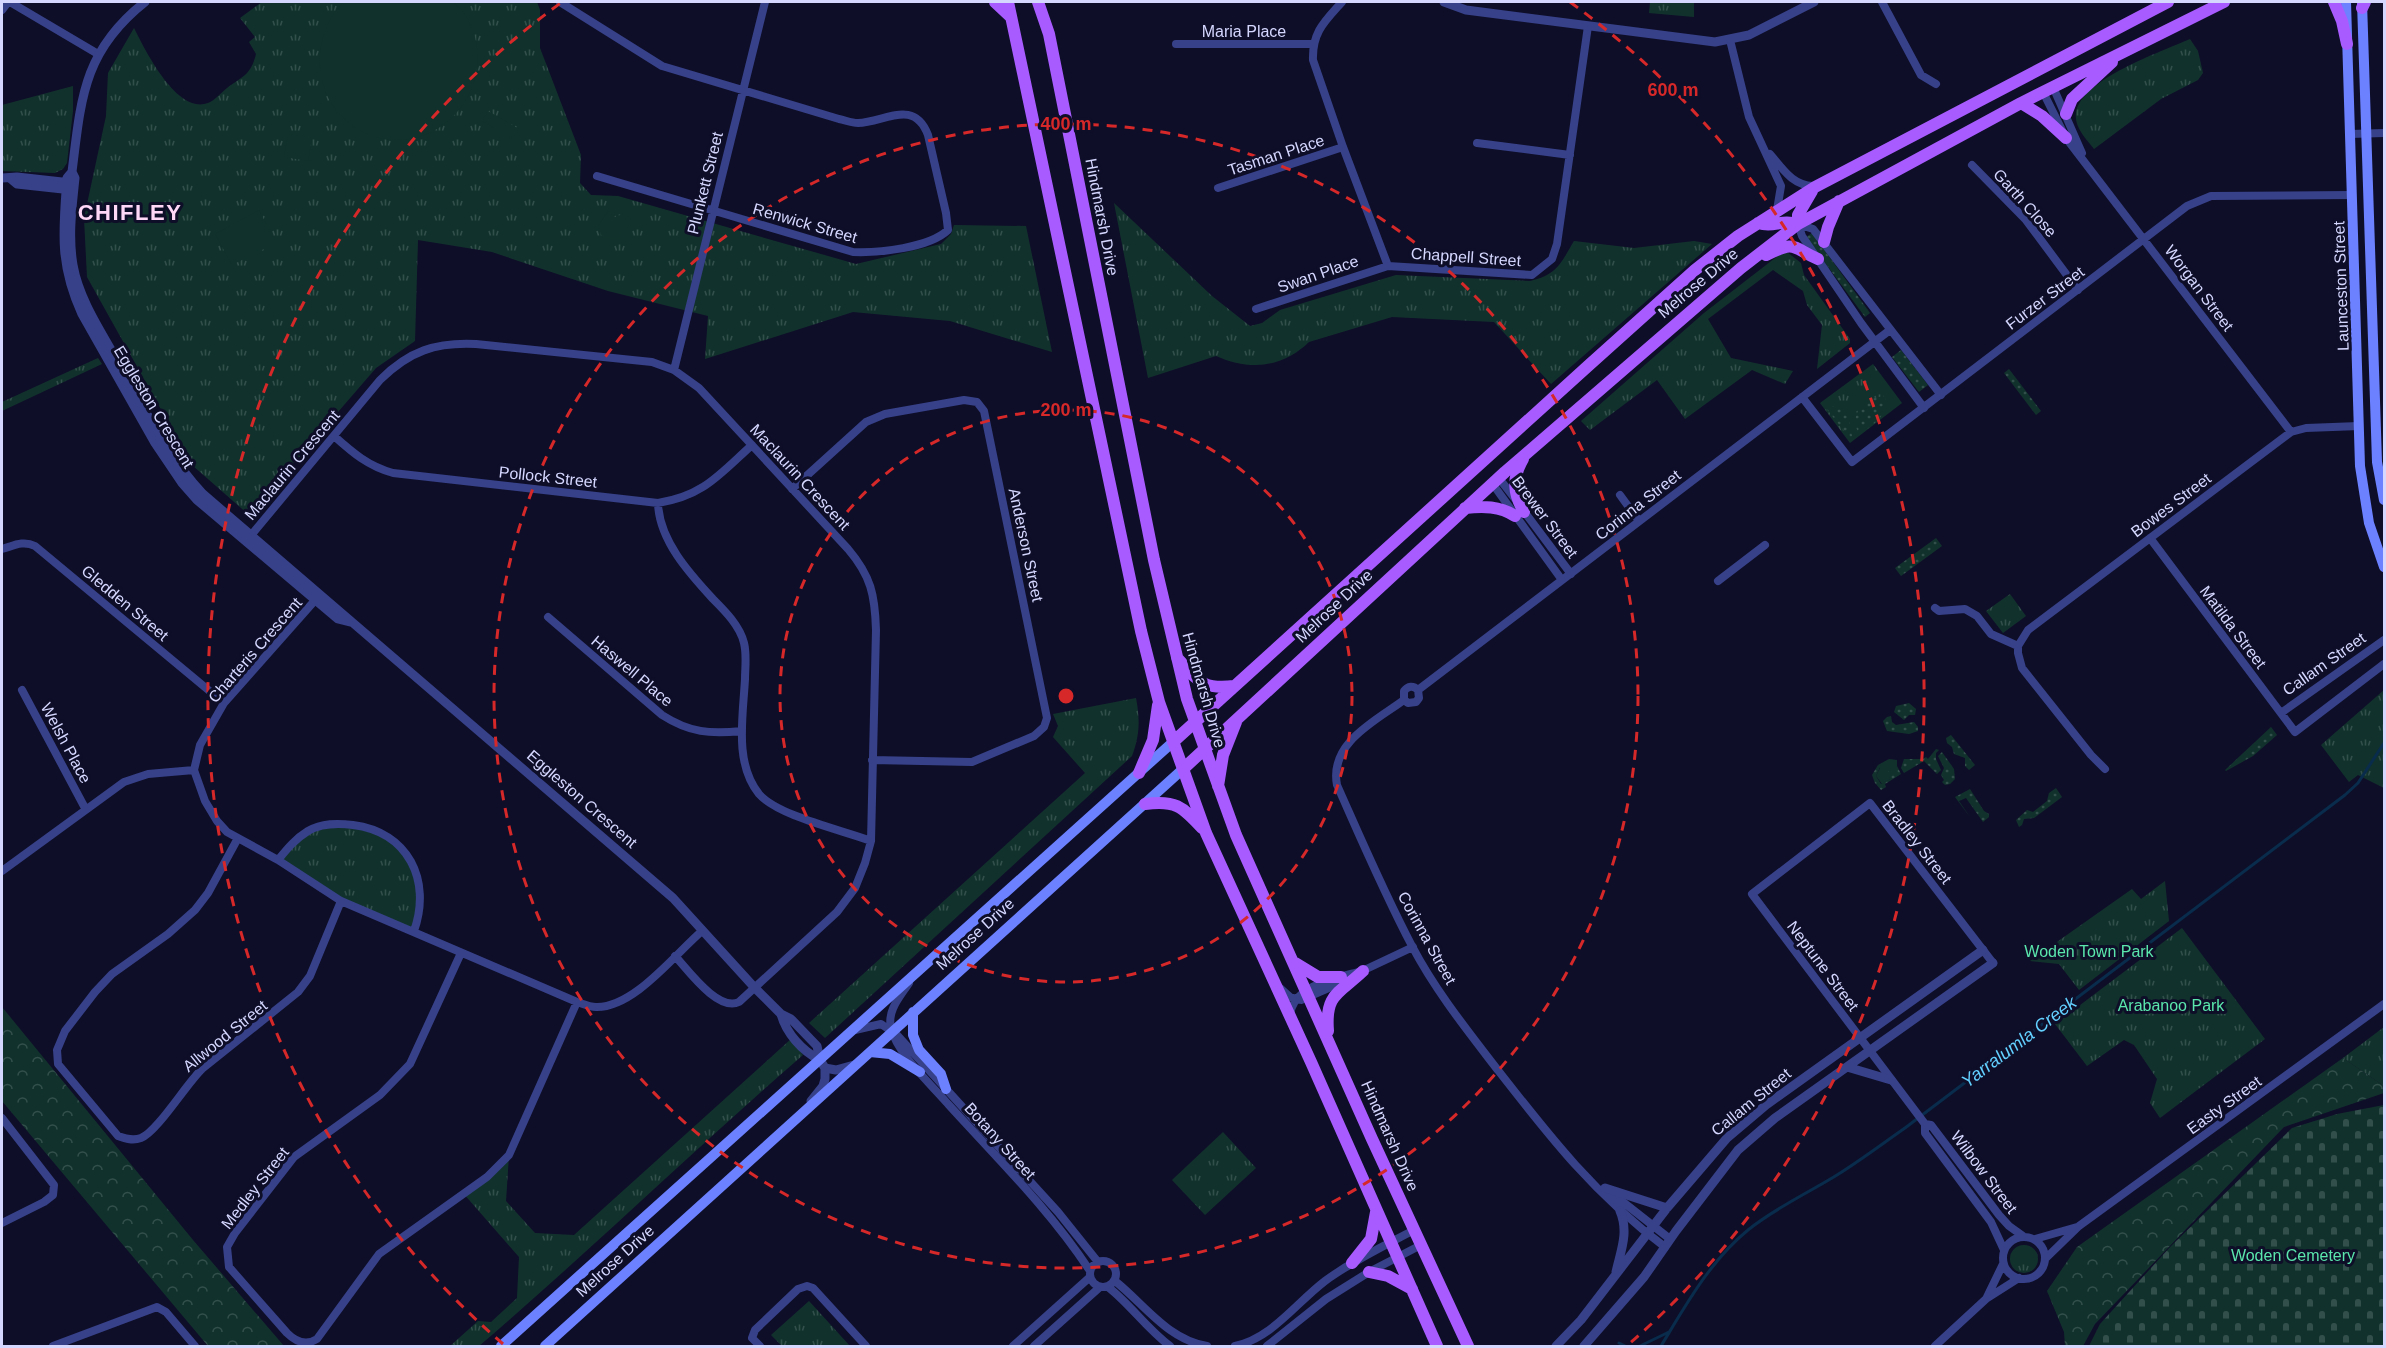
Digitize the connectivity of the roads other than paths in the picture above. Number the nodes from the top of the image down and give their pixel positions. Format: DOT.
graph roads {
  1 [pos="9,2"];
  2 [pos="145,2"];
  3 [pos="560,2"];
  4 [pos="765,2"];
  5 [pos="995,2"];
  6 [pos="1008,2"];
  7 [pos="1038,2"];
  8 [pos="1342,2"];
  9 [pos="1444,2"];
  10 [pos="1814,2"];
  11 [pos="1882,2"];
  12 [pos="2168,2"];
  13 [pos="2224,2"];
  14 [pos="2334,2"];
  15 [pos="2346,2"];
  16 [pos="2363,4"];
  17 [pos="2,10"];
  18 [pos="1012,18"];
  19 [pos="1588,27"];
  20 [pos="1730,40"];
  21 [pos="1176,44"];
  22 [pos="1312,44"];
  23 [pos="2347,44"];
  24 [pos="2129,48"];
  25 [pos="98,54"];
  26 [pos="2039,70"];
  27 [pos="1936,84"];
  28 [pos="2048,89"];
  29 [pos="741,90"];
  30 [pos="2021,103"];
  31 [pos="2066,114"];
  32 [pos="2367,133"];
  33 [pos="2385,133"];
  34 [pos="2350,134"];
  35 [pos="2066,138"];
  36 [pos="1477,143"];
  37 [pos="1342,147"];
  38 [pos="1765,148"];
  39 [pos="1570,155"];
  40 [pos="2085,160"];
  41 [pos="1972,165"];
  42 [pos="597,176"];
  43 [pos="6,178"];
  44 [pos="70,186"];
  45 [pos="1815,187"];
  46 [pos="1218,188"];
  47 [pos="2352,195"];
  48 [pos="1839,201"];
  49 [pos="712,210"];
  50 [pos="1777,210"];
  51 [pos="1758,223"];
  52 [pos="1798,224"];
  53 [pos="2144,239"];
  54 [pos="1824,242"];
  55 [pos="1818,259"];
  56 [pos="1388,266"];
  57 [pos="1741,268"];
  58 [pos="2078,290"];
  59 [pos="1256,309"];
  60 [pos="1890,330"];
  61 [pos="1875,342"];
  62 [pos="674,370"];
  63 [pos="1941,395"];
  64 [pos="1802,397"];
  65 [pos="1924,408"];
  66 [pos="2359,426"];
  67 [pos="2376,426"];
  68 [pos="2291,432"];
  69 [pos="334,436"];
  70 [pos="752,445"];
  71 [pos="1527,452"];
  72 [pos="1482,464"];
  73 [pos="1495,480"];
  74 [pos="792,489"];
  75 [pos="1620,495"];
  76 [pos="2385,500"];
  77 [pos="658,503"];
  78 [pos="1464,508"];
  79 [pos="1520,514"];
  80 [pos="1424,516"];
  81 [pos="1455,517"];
  82 [pos="1639,521"];
  83 [pos="249,538"];
  84 [pos="2150,538"];
  85 [pos="1429,540"];
  86 [pos="1765,545"];
  87 [pos="2,549"];
  88 [pos="2385,567"];
  89 [pos="1570,573"];
  90 [pos="1562,580"];
  91 [pos="1718,581"];
  92 [pos="318,597"];
  93 [pos="1935,608"];
  94 [pos="548,617"];
  95 [pos="2385,640"];
  96 [pos="2018,646"];
  97 [pos="1176,657"];
  98 [pos="2385,664"];
  99 [pos="1234,686"];
  100 [pos="22,690"];
  101 [pos="1418,690"];
  102 [pos="1404,700"];
  103 [pos="1159,702"];
  104 [pos="224,703"];
  105 [pos="2281,713"];
  106 [pos="1238,718"];
  107 [pos="1195,722"];
  108 [pos="742,731"];
  109 [pos="1173,742"];
  110 [pos="1204,749"];
  111 [pos="872,760"];
  112 [pos="1183,769"];
  113 [pos="2105,769"];
  114 [pos="194,770"];
  115 [pos="1139,773"];
  116 [pos="1218,789"];
  117 [pos="1145,804"];
  118 [pos="85,808"];
  119 [pos="1206,834"];
  120 [pos="238,838"];
  121 [pos="871,841"];
  122 [pos="278,860"];
  123 [pos="2,871"];
  124 [pos="1755,897"];
  125 [pos="341,900"];
  126 [pos="414,931"];
  127 [pos="702,931"];
  128 [pos="1413,947"];
  129 [pos="1983,950"];
  130 [pos="461,953"];
  131 [pos="675,956"];
  132 [pos="1294,962"];
  133 [pos="1993,963"];
  134 [pos="1363,971"];
  135 [pos="912,976"];
  136 [pos="1341,977"];
  137 [pos="1276,985"];
  138 [pos="754,987"];
  139 [pos="1308,994"];
  140 [pos="1296,999"];
  141 [pos="578,1002"];
  142 [pos="2385,1004"];
  143 [pos="913,1012"];
  144 [pos="1290,1016"];
  145 [pos="892,1030"];
  146 [pos="850,1032"];
  147 [pos="1328,1038"];
  148 [pos="1860,1038"];
  149 [pos="1869,1051"];
  150 [pos="870,1052"];
  151 [pos="823,1064"];
  152 [pos="857,1064"];
  153 [pos="1847,1067"];
  154 [pos="920,1072"];
  155 [pos="1891,1080"];
  156 [pos="946,1089"];
  157 [pos="806,1111"];
  158 [pos="2,1118"];
  159 [pos="1924,1124"];
  160 [pos="1589,1181"];
  161 [pos="1605,1188"];
  162 [pos="1667,1208"];
  163 [pos="1376,1210"];
  164 [pos="1620,1210"];
  165 [pos="2,1223"];
  166 [pos="1653,1225"];
  167 [pos="2079,1226"];
  168 [pos="1414,1230"];
  169 [pos="1647,1234"];
  170 [pos="2023,1236"];
  171 [pos="2035,1239"];
  172 [pos="1391,1242"];
  173 [pos="1667,1243"];
  174 [pos="1421,1245"];
  175 [pos="2004,1250"];
  176 [pos="1397,1258"];
  177 [pos="2045,1259"];
  178 [pos="1098,1262"];
  179 [pos="1352,1263"];
  180 [pos="2003,1264"];
  181 [pos="1370,1272"];
  182 [pos="1090,1274"];
  183 [pos="1615,1277"];
  184 [pos="2019,1278"];
  185 [pos="1115,1281"];
  186 [pos="1104,1287"];
  187 [pos="1412,1289"];
  188 [pos="1986,1299"];
  189 [pos="1453,1313"];
  190 [pos="53,1347"];
  191 [pos="195,1347"];
  192 [pos="501,1347"];
  193 [pos="545,1347"];
  194 [pos="760,1347"];
  195 [pos="866,1347"];
  196 [pos="1013,1347"];
  197 [pos="1034,1347"];
  198 [pos="1170,1347"];
  199 [pos="1207,1347"];
  200 [pos="1235,1347"];
  201 [pos="1267,1347"];
  202 [pos="1437,1347"];
  203 [pos="1468,1347"];
  204 [pos="1475,1347"];
  205 [pos="1556,1347"];
  206 [pos="1584,1347"];
  207 [pos="1935,1347"];
  1 -- 17 [label="street"];
  1 -- 25 [label="street"];
  2 -- 25 [label="street, Eggleston Crescent"];
  3 -- 29 [label="street"];
  4 -- 29 [label="street, Plunkett Street"];
  5 -- 18 [label="main road"];
  6 -- 18 [label="main road"];
  7 -- 97 [label="main road, Hindmarsh Drive"];
  8 -- 22 [label="street"];
  9 -- 19 [label="street"];
  10 -- 20 [label="street"];
  11 -- 27 [label="street"];
  12 -- 26 [label="main road, Melrose Drive"];
  13 -- 24 [label="main road, Melrose Drive"];
  14 -- 23 [label="main road"];
  15 -- 23 [label="main road, Launceston Street"];
  16 -- 32 [label="main road, Launceston Street"];
  18 -- 103 [label="main road"];
  19 -- 20 [label="street"];
  19 -- 39 [label="street, Chappell Street"];
  20 -- 38 [label="street"];
  21 -- 22 [label="street, Maria Place"];
  22 -- 37 [label="street, Chappell Street"];
  23 -- 34 [label="main road, Launceston Street"];
  24 -- 28 [label="main road, Melrose Drive"];
  24 -- 31 [label="main road"];
  25 -- 44 [label="street, Eggleston Crescent"];
  26 -- 28 [label="main road"];
  26 -- 45 [label="main road, Melrose Drive"];
  28 -- 30 [label="main road, Melrose Drive"];
  28 -- 31 [label="street, Worgan Street"];
  28 -- 35 [label="street, Worgan Street"];
  29 -- 49 [label="street, Plunkett Street"];
  29 -- 49 [label="street, Renwick Street"];
  30 -- 35 [label="main road"];
  30 -- 48 [label="main road, Melrose Drive"];
  31 -- 40 [label="street, Worgan Street"];
  32 -- 33 [label="street"];
  32 -- 34 [label="street"];
  32 -- 67 [label="main road, Launceston Street"];
  34 -- 47 [label="main road, Launceston Street"];
  35 -- 40 [label="street, Worgan Street"];
  36 -- 39 [label="street"];
  37 -- 46 [label="street, Tasman Place"];
  37 -- 56 [label="street, Chappell Street"];
  38 -- 45 [label="street"];
  38 -- 50 [label="street"];
  39 -- 56 [label="street, Chappell Street"];
  40 -- 53 [label="street, Worgan Street"];
  41 -- 58 [label="street, Garth Close"];
  42 -- 49 [label="street"];
  43 -- 44 [label="street"];
  44 -- 83 [label="street, Eggleston Crescent"];
  45 -- 50 [label="main road, Melrose Drive"];
  45 -- 52 [label="main road"];
  47 -- 53 [label="street, Furzer Street"];
  47 -- 66 [label="main road, Launceston Street"];
  48 -- 52 [label="main road, Melrose Drive"];
  48 -- 54 [label="main road"];
  49 -- 62 [label="street, Plunkett Street"];
  50 -- 51 [label="main road, Melrose Drive"];
  51 -- 52 [label="main road"];
  51 -- 72 [label="main road, Melrose Drive"];
  52 -- 54 [label="street"];
  52 -- 55 [label="street"];
  52 -- 57 [label="main road, Melrose Drive"];
  53 -- 58 [label="street, Furzer Street"];
  53 -- 68 [label="street, Worgan Street"];
  54 -- 60 [label="street"];
  55 -- 57 [label="main road"];
  55 -- 61 [label="street"];
  56 -- 59 [label="street, Swan Place"];
  57 -- 71 [label="main road, Melrose Drive"];
  58 -- 63 [label="street, Furzer Street"];
  60 -- 61 [label="street, Corinna Street"];
  60 -- 63 [label="street"];
  61 -- 64 [label="street, Corinna Street"];
  61 -- 65 [label="street"];
  62 -- 69 [label="street, Maclaurin Crescent"];
  62 -- 70 [label="street, Maclaurin Crescent"];
  63 -- 65 [label="street, Furzer Street"];
  64 -- 65 [label="street, Furzer Street"];
  64 -- 82 [label="street, Corinna Street"];
  66 -- 67 [label="main road"];
  66 -- 68 [label="street, Bowes Street"];
  66 -- 88 [label="main road, Launceston Street"];
  67 -- 76 [label="main road, Launceston Street"];
  68 -- 84 [label="street, Bowes Street"];
  69 -- 77 [label="street, Pollock Street"];
  69 -- 83 [label="street, Maclaurin Crescent"];
  70 -- 74 [label="street, Maclaurin Crescent"];
  70 -- 77 [label="street, Pollock Street"];
  71 -- 73 [label="main road, Melrose Drive"];
  71 -- 79 [label="main road"];
  72 -- 73 [label="main road"];
  72 -- 80 [label="main road, Melrose Drive"];
  73 -- 78 [label="main road, Melrose Drive"];
  73 -- 79 [label="street, Brewer Street"];
  74 -- 111 [label="street, Maclaurin Crescent"];
  74 -- 111 [label="street, Anderson Street"];
  75 -- 82 [label="street"];
  77 -- 108 [label="street"];
  78 -- 79 [label="main road"];
  78 -- 81 [label="main road, Melrose Drive"];
  79 -- 89 [label="street, Brewer Street"];
  79 -- 90 [label="street, Brewer Street"];
  80 -- 81 [label="main road"];
  80 -- 85 [label="main road"];
  80 -- 99 [label="main road, Melrose Drive"];
  81 -- 85 [label="main road, Melrose Drive"];
  82 -- 89 [label="street, Corinna Street"];
  83 -- 92 [label="street, Eggleston Crescent"];
  84 -- 96 [label="street, Bowes Street"];
  84 -- 105 [label="street, Matilda Street"];
  85 -- 106 [label="main road, Melrose Drive"];
  86 -- 91 [label="street"];
  87 -- 104 [label="street, Gledden Street"];
  89 -- 90 [label="street, Corinna Street"];
  90 -- 101 [label="street, Corinna Street"];
  92 -- 104 [label="street, Charteris Crescent"];
  92 -- 127 [label="street, Eggleston Crescent"];
  93 -- 96 [label="street"];
  94 -- 108 [label="street, Haswell Place"];
  95 -- 105 [label="street, Callam Street"];
  96 -- 113 [label="street"];
  97 -- 99 [label="main road"];
  97 -- 107 [label="main road, Hindmarsh Drive"];
  98 -- 105 [label="street, Matilda Street"];
  99 -- 107 [label="main road, Melrose Drive"];
  100 -- 118 [label="street, Welsh Place"];
  101 -- 102 [label="street, Corinna Street"];
  101 -- 102 [label="street, Corinna Street"];
  102 -- 128 [label="street, Corinna Street"];
  103 -- 109 [label="main road"];
  103 -- 115 [label="main road"];
  104 -- 114 [label="street, Charteris Crescent"];
  106 -- 110 [label="main road, Melrose Drive"];
  106 -- 116 [label="main road"];
  107 -- 109 [label="main road, Melrose Drive"];
  107 -- 110 [label="main road, Hindmarsh Drive"];
  108 -- 121 [label="street"];
  109 -- 112 [label="main road"];
  109 -- 115 [label="main road, Melrose Drive"];
  110 -- 112 [label="main road, Melrose Drive"];
  110 -- 116 [label="main road, Hindmarsh Drive"];
  111 -- 121 [label="street, Maclaurin Crescent"];
  112 -- 117 [label="main road, Melrose Drive"];
  112 -- 119 [label="main road"];
  114 -- 118 [label="street"];
  114 -- 120 [label="street"];
  115 -- 135 [label="main road, Melrose Drive"];
  116 -- 132 [label="main road, Hindmarsh Drive"];
  117 -- 119 [label="main road"];
  117 -- 143 [label="main road, Melrose Drive"];
  118 -- 123 [label="street"];
  119 -- 137 [label="main road"];
  120 -- 122 [label="street"];
  120 -- 125 [label="street, Allwood Street"];
  121 -- 138 [label="street, Maclaurin Crescent"];
  122 -- 125 [label="street"];
  122 -- 126 [label="street"];
  124 -- 129 [label="street, Bradley Street"];
  124 -- 148 [label="street, Neptune Street"];
  125 -- 126 [label="street"];
  126 -- 130 [label="street"];
  127 -- 131 [label="street"];
  127 -- 138 [label="street, Eggleston Crescent"];
  128 -- 134 [label="street"];
  128 -- 160 [label="street, Corinna Street"];
  129 -- 133 [label="street, Bradley Street"];
  129 -- 148 [label="street, Callam Street"];
  130 -- 141 [label="street"];
  130 -- 141 [label="street, Medley Street"];
  131 -- 138 [label="street, Maclaurin Crescent"];
  131 -- 141 [label="street"];
  132 -- 136 [label="main road"];
  132 -- 139 [label="main road, Hindmarsh Drive"];
  133 -- 149 [label="street, Callam Street"];
  134 -- 136 [label="street"];
  134 -- 139 [label="street"];
  134 -- 147 [label="main road"];
  135 -- 145 [label="street"];
  135 -- 146 [label="main road, Melrose Drive"];
  136 -- 139 [label="street"];
  137 -- 140 [label="street"];
  137 -- 144 [label="main road"];
  138 -- 151 [label="street, Eggleston Crescent"];
  139 -- 140 [label="street"];
  139 -- 147 [label="main road, Hindmarsh Drive"];
  140 -- 144 [label="street"];
  142 -- 167 [label="street, Easty Street"];
  143 -- 145 [label="main road, Melrose Drive"];
  143 -- 156 [label="main road"];
  144 -- 163 [label="main road"];
  145 -- 146 [label="street"];
  145 -- 150 [label="main road, Melrose Drive"];
  145 -- 154 [label="street, Botany Street"];
  145 -- 156 [label="street, Botany Street"];
  146 -- 151 [label="main road, Melrose Drive"];
  147 -- 168 [label="main road, Hindmarsh Drive"];
  148 -- 149 [label="street, Neptune Street"];
  148 -- 162 [label="street, Callam Street"];
  149 -- 153 [label="street, Callam Street"];
  149 -- 155 [label="street, Wilbow Street"];
  150 -- 152 [label="main road, Melrose Drive"];
  150 -- 154 [label="main road"];
  151 -- 152 [label="street"];
  151 -- 157 [label="street"];
  151 -- 192 [label="main road, Melrose Drive"];
  152 -- 157 [label="main road, Melrose Drive"];
  153 -- 155 [label="street"];
  153 -- 173 [label="street, Callam Street"];
  154 -- 182 [label="street, Botany Street"];
  155 -- 159 [label="street, Wilbow Street"];
  156 -- 178 [label="street, Botany Street"];
  157 -- 193 [label="main road, Melrose Drive"];
  158 -- 165 [label="street"];
  159 -- 170 [label="street, Wilbow Street"];
  159 -- 175 [label="street, Wilbow Street"];
  160 -- 161 [label="street, Corinna Street"];
  160 -- 164 [label="street, Corinna Street"];
  161 -- 162 [label="street"];
  161 -- 166 [label="street, Corinna Street"];
  162 -- 166 [label="street, Callam Street"];
  163 -- 172 [label="main road"];
  163 -- 179 [label="main road"];
  164 -- 169 [label="street, Corinna Street"];
  164 -- 183 [label="street"];
  166 -- 169 [label="street, Callam Street"];
  166 -- 173 [label="street, Corinna Street"];
  167 -- 171 [label="street, Easty Street"];
  167 -- 177 [label="street, Easty Street"];
  168 -- 172 [label="street"];
  168 -- 174 [label="main road, Hindmarsh Drive"];
  169 -- 173 [label="street, Corinna Street"];
  169 -- 183 [label="street, Callam Street"];
  170 -- 171 [label="street"];
  170 -- 175 [label="street"];
  171 -- 177 [label="street"];
  172 -- 176 [label="main road"];
  172 -- 179 [label="street"];
  173 -- 206 [label="street, Callam Street"];
  174 -- 176 [label="street"];
  174 -- 189 [label="main road, Hindmarsh Drive"];
  175 -- 180 [label="street"];
  176 -- 181 [label="street"];
  176 -- 187 [label="main road"];
  177 -- 184 [label="street"];
  178 -- 182 [label="street"];
  178 -- 185 [label="street"];
  179 -- 200 [label="street"];
  180 -- 184 [label="street"];
  180 -- 188 [label="street"];
  181 -- 187 [label="main road"];
  181 -- 201 [label="street"];
  182 -- 186 [label="street"];
  182 -- 196 [label="street"];
  183 -- 205 [label="street, Callam Street"];
  184 -- 188 [label="street"];
  185 -- 186 [label="street"];
  185 -- 199 [label="street"];
  186 -- 197 [label="street"];
  186 -- 198 [label="street"];
  187 -- 202 [label="main road"];
  188 -- 207 [label="street"];
  189 -- 203 [label="main road, Hindmarsh Drive"];
  189 -- 204 [label="main road"];
  190 -- 191 [label="street"];
  194 -- 195 [label="street"];
}
